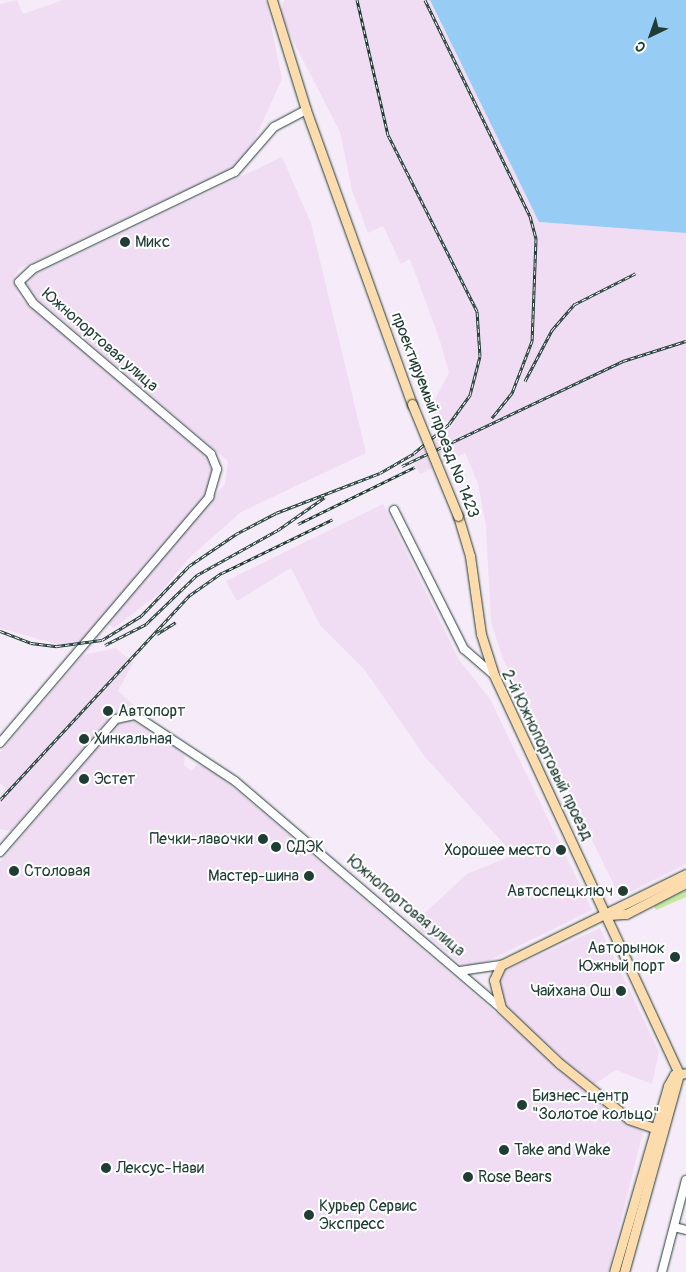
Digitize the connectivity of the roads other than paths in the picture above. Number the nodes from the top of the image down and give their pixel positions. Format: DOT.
graph roads {
  1 [pos="272,0"];
  2 [pos="306,110"];
  3 [pos="394,510"];
  4 [pos="494,675"];
  5 [pos="0,743"];
  6 [pos="0,840"];
  7 [pos="9,841"];
  8 [pos="0,852"];
  9 [pos="686,874"];
  10 [pos="686,883"];
  11 [pos="635,904"];
  12 [pos="607,916"];
  13 [pos="501,965"];
  14 [pos="460,971"];
  15 [pos="501,1008"];
  16 [pos="684,1076"];
  17 [pos="658,1130"];
  18 [pos="686,1180"];
  19 [pos="674,1227"];
  20 [pos="686,1230"];
  21 [pos="614,1272"];
  22 [pos="624,1272"];
  23 [pos="662,1272"];
  1 -- 2 [label="main road"];
  2 -- 4 [label="main road, проектируемый проезд № 1423, bridge"];
  2 -- 5 [label="street, Южнопортовая улица"];
  3 -- 4 [label="street, 2-й Южнопортовый проезд"];
  4 -- 12 [label="main road, 2-й Южнопортовый проезд"];
  6 -- 7 [label="street"];
  7 -- 8 [label="street, Южнопортовая улица"];
  7 -- 14 [label="street, Южнопортовая улица"];
  9 -- 11 [label="main road"];
  10 -- 11 [label="main road"];
  11 -- 12 [label="main road"];
  12 -- 13 [label="main road"];
  12 -- 16 [label="main road, 2-й Южнопортовый проезд"];
  13 -- 14 [label="street"];
  13 -- 15 [label="main road"];
  14 -- 15 [label="street, Южнопортовая улица"];
  15 -- 17 [label="main road, Южнопортовая улица"];
  16 -- 17 [label="main road"];
  16 -- 17 [label="main road"];
  17 -- 21 [label="main road"];
  17 -- 22 [label="main road"];
  18 -- 19 [label="street"];
  19 -- 20 [label="street"];
  19 -- 23 [label="street"];
}
